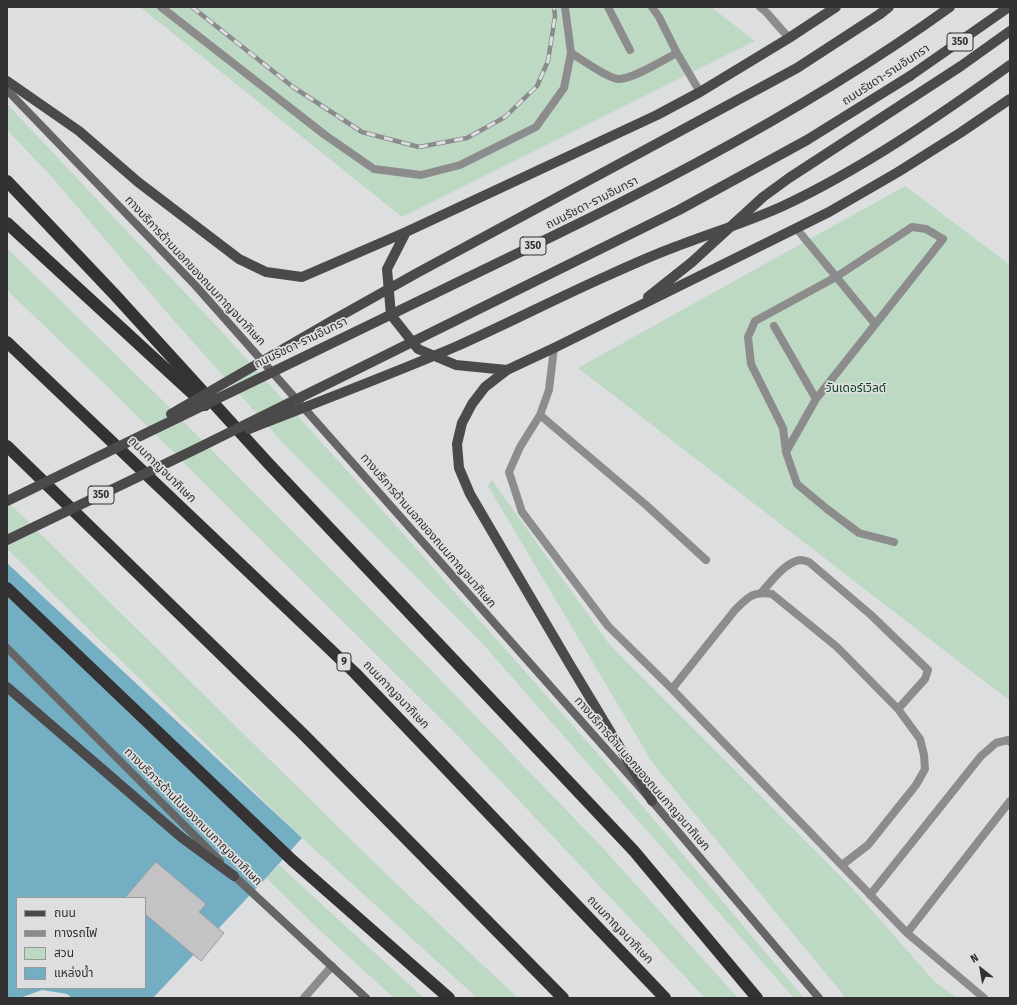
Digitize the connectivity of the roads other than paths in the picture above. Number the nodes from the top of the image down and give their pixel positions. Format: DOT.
graph roads {
  1 [pos="162,7"];
  2 [pos="565,7"];
  3 [pos="608,7"];
  4 [pos="652,7"];
  5 [pos="760,7"];
  6 [pos="836,7"];
  7 [pos="889,7"];
  8 [pos="950,7"];
  9 [pos="1009,7"];
  10 [pos="1010,31"];
  11 [pos="789,38"];
  12 [pos="630,50"];
  13 [pos="571,53"];
  14 [pos="677,53"];
  15 [pos="1010,65"];
  16 [pos="7,81"];
  17 [pos="7,90"];
  18 [pos="700,92"];
  19 [pos="1010,99"];
  20 [pos="7,181"];
  21 [pos="7,223"];
  22 [pos="796,228"];
  23 [pos="406,232"];
  24 [pos="836,276"];
  25 [pos="617,317"];
  26 [pos="876,324"];
  27 [pos="774,326"];
  28 [pos="7,342"];
  29 [pos="554,348"];
  30 [pos="507,370"];
  31 [pos="816,399"];
  32 [pos="540,415"];
  33 [pos="7,446"];
  34 [pos="194,450"];
  35 [pos="786,452"];
  36 [pos="100,456"];
  37 [pos="268,463"];
  38 [pos="7,501"];
  39 [pos="7,540"];
  40 [pos="894,542"];
  41 [pos="706,560"];
  42 [pos="7,588"];
  43 [pos="761,593"];
  44 [pos="7,648"];
  45 [pos="7,687"];
  46 [pos="672,689"];
  47 [pos="898,709"];
  48 [pos="1010,742"];
  49 [pos="652,801"];
  50 [pos="1010,801"];
  51 [pos="842,865"];
  52 [pos="234,876"];
  53 [pos="870,894"];
  54 [pos="907,933"];
  55 [pos="332,966"];
  56 [pos="304,998"];
  57 [pos="366,998"];
  58 [pos="449,998"];
  59 [pos="564,998"];
  60 [pos="665,998"];
  61 [pos="757,998"];
  62 [pos="819,998"];
  63 [pos="984,998"];
  1 -- 13 [label="street"];
  2 -- 13 [label="street"];
  3 -- 12 [label="street"];
  4 -- 14 [label="street"];
  5 -- 11 [label="street"];
  6 -- 11 [label="main road"];
  7 -- 36 [label="main road, ถนนรัชดา-รามอินทรา / 350, bridge"];
  8 -- 36 [label="main road, ถนนรัชดา-รามอินทรา / 350, bridge"];
  9 -- 34 [label="main road, ถนนรัชดา-รามอินทรา / 350, bridge"];
  10 -- 25 [label="main road"];
  11 -- 18 [label="main road"];
  13 -- 14 [label="street"];
  14 -- 18 [label="street"];
  15 -- 34 [label="main road, ถนนรัชดา-รามอินทรา / 350, bridge"];
  16 -- 23 [label="main road"];
  17 -- 49 [label="main road, ทางบริการด้านนอกของถนนกาญจนาภิเษก"];
  18 -- 23 [label="main road"];
  19 -- 22 [label="main road"];
  20 -- 37 [label="highway"];
  21 -- 37 [label="highway"];
  22 -- 24 [label="street"];
  22 -- 25 [label="main road"];
  23 -- 30 [label="main road"];
  24 -- 26 [label="street"];
  24 -- 26 [label="street"];
  24 -- 35 [label="street"];
  25 -- 29 [label="main road"];
  26 -- 31 [label="street"];
  27 -- 31 [label="street"];
  28 -- 60 [label="highway, ถนนกาญจนาภิเษก / 9"];
  29 -- 30 [label="main road"];
  29 -- 32 [label="street"];
  30 -- 49 [label="main road"];
  31 -- 35 [label="street"];
  32 -- 41 [label="street"];
  32 -- 46 [label="street"];
  33 -- 59 [label="highway"];
  34 -- 39 [label="main road, ถนนรัชดา-รามอินทรา / 350, bridge"];
  35 -- 40 [label="street"];
  36 -- 38 [label="main road, ถนนรัชดา-รามอินทรา / 350, bridge"];
  37 -- 61 [label="highway"];
  42 -- 58 [label="highway"];
  43 -- 46 [label="street"];
  43 -- 47 [label="street"];
  43 -- 47 [label="street"];
  44 -- 52 [label="main road, ทางบริการด้านในของถนนกาญจนาภิเษก"];
  45 -- 52 [label="main road"];
  46 -- 51 [label="street"];
  47 -- 51 [label="street"];
  48 -- 53 [label="street"];
  49 -- 62 [label="main road, ทางบริการด้านนอกของถนนกาญจนาภิเษก"];
  50 -- 54 [label="street"];
  51 -- 53 [label="street"];
  52 -- 55 [label="main road, ทางบริการด้านในของถนนกาญจนาภิเษก"];
  53 -- 54 [label="street"];
  54 -- 63 [label="street"];
  55 -- 56 [label="street"];
  55 -- 57 [label="main road, ทางบริการด้านในของถนนกาญจนาภิเษก"];
}
